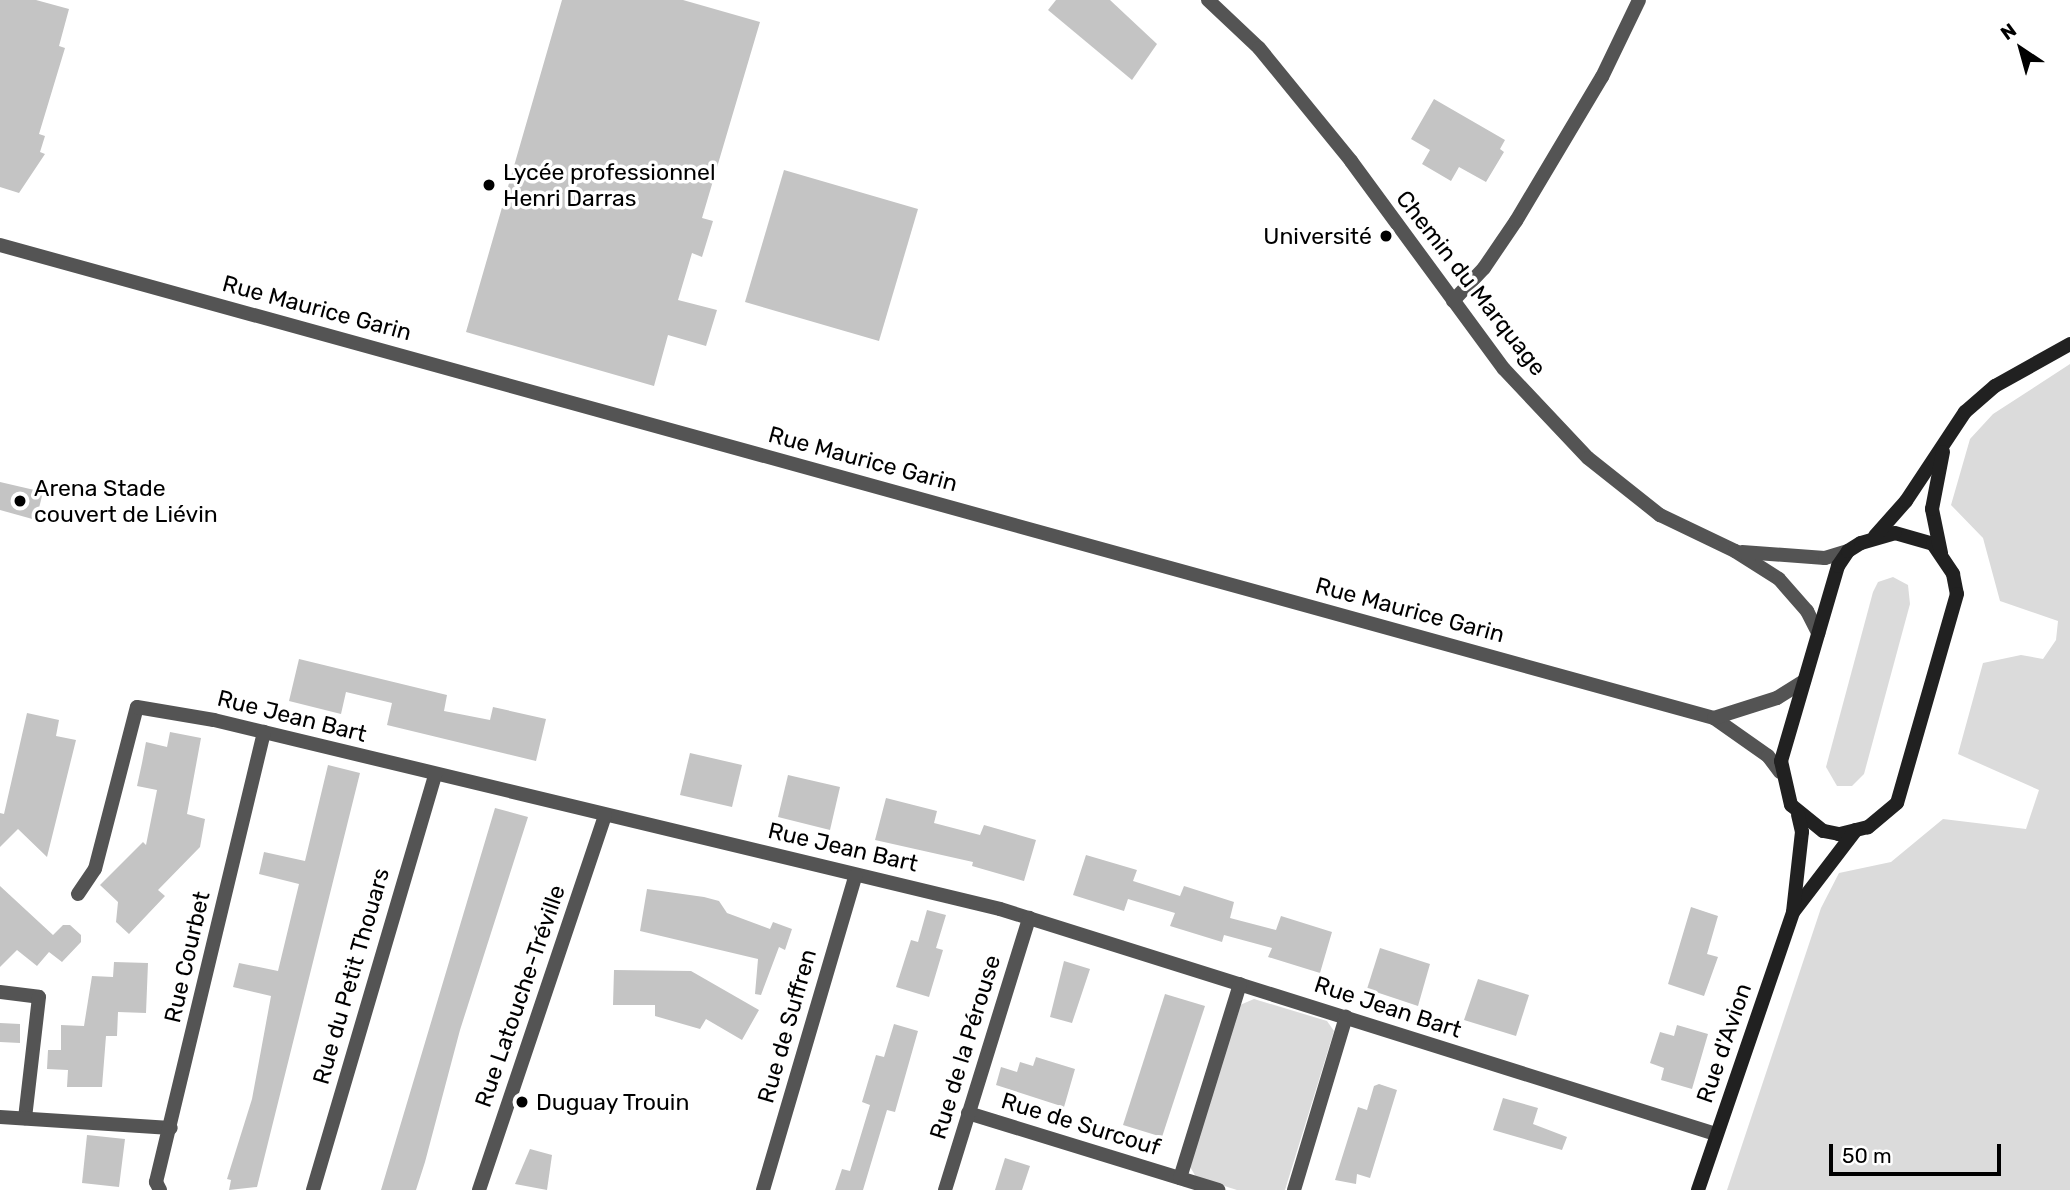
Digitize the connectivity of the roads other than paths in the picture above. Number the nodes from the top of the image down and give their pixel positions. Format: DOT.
graph roads {
  1 [pos="1208,0"];
  2 [pos="1639,0"];
  3 [pos="0,245"];
  4 [pos="1453,301"];
  5 [pos="2070,344"];
  6 [pos="1944,445"];
  7 [pos="1875,536"];
  8 [pos="1735,551"];
  9 [pos="1848,551"];
  10 [pos="1941,554"];
  11 [pos="1818,634"];
  12 [pos="1804,681"];
  13 [pos="1714,718"];
  14 [pos="264,732"];
  15 [pos="1780,772"];
  16 [pos="435,775"];
  17 [pos="1798,814"];
  18 [pos="605,816"];
  19 [pos="1856,830"];
  20 [pos="856,875"];
  21 [pos="78,894"];
  22 [pos="1793,912"];
  23 [pos="1028,918"];
  24 [pos="1240,984"];
  25 [pos="0,992"];
  26 [pos="1346,1017"];
  27 [pos="968,1113"];
  28 [pos="0,1116"];
  29 [pos="25,1118"];
  30 [pos="172,1128"];
  31 [pos="1716,1134"];
  32 [pos="1180,1178"];
  33 [pos="160,1190"];
  34 [pos="313,1190"];
  35 [pos="479,1190"];
  36 [pos="763,1190"];
  37 [pos="945,1190"];
  38 [pos="1218,1190"];
  39 [pos="1294,1190"];
  40 [pos="1698,1190"];
  1 -- 4 [label="street, Chemin du Marquage"];
  2 -- 4 [label="street"];
  3 -- 13 [label="street, Rue Maurice Garin"];
  4 -- 8 [label="street, Chemin du Marquage"];
  5 -- 6 [label="street"];
  6 -- 7 [label="street"];
  6 -- 10 [label="street"];
  7 -- 9 [label="street"];
  7 -- 10 [label="street"];
  8 -- 9 [label="street, Chemin du Marquage"];
  8 -- 11 [label="street, Chemin du Marquage"];
  9 -- 11 [label="street"];
  10 -- 19 [label="street"];
  11 -- 12 [label="street"];
  12 -- 13 [label="street"];
  12 -- 15 [label="street"];
  13 -- 15 [label="street, Rue Maurice Garin"];
  14 -- 16 [label="street, Rue Jean Bart"];
  14 -- 21 [label="street, Rue Jean Bart"];
  14 -- 30 [label="street, Rue Courbet"];
  15 -- 17 [label="street, Rue d'Avion"];
  16 -- 18 [label="street, Rue Jean Bart"];
  16 -- 34 [label="street, Rue du Petit Thouars"];
  17 -- 19 [label="street"];
  17 -- 22 [label="street, Rue d'Avion"];
  18 -- 20 [label="street, Rue Jean Bart"];
  18 -- 35 [label="street, Rue Latouche-Tréville"];
  19 -- 22 [label="street, Rue d'Avion"];
  20 -- 23 [label="street, Rue Jean Bart"];
  20 -- 36 [label="street, Rue de Suffren"];
  22 -- 31 [label="street, Rue d'Avion"];
  23 -- 24 [label="street, Rue Jean Bart"];
  23 -- 27 [label="street, Rue de la Pérouse"];
  24 -- 26 [label="street, Rue Jean Bart"];
  24 -- 32 [label="street"];
  25 -- 29 [label="street"];
  26 -- 31 [label="street, Rue Jean Bart"];
  26 -- 39 [label="street"];
  27 -- 32 [label="street, Rue de Surcouf"];
  27 -- 37 [label="street, Rue de la Pérouse"];
  28 -- 29 [label="street"];
  29 -- 30 [label="street"];
  30 -- 33 [label="street, Rue Courbet"];
  31 -- 40 [label="street, Rue d'Avion"];
  32 -- 38 [label="street, Rue de Surcouf"];
}
